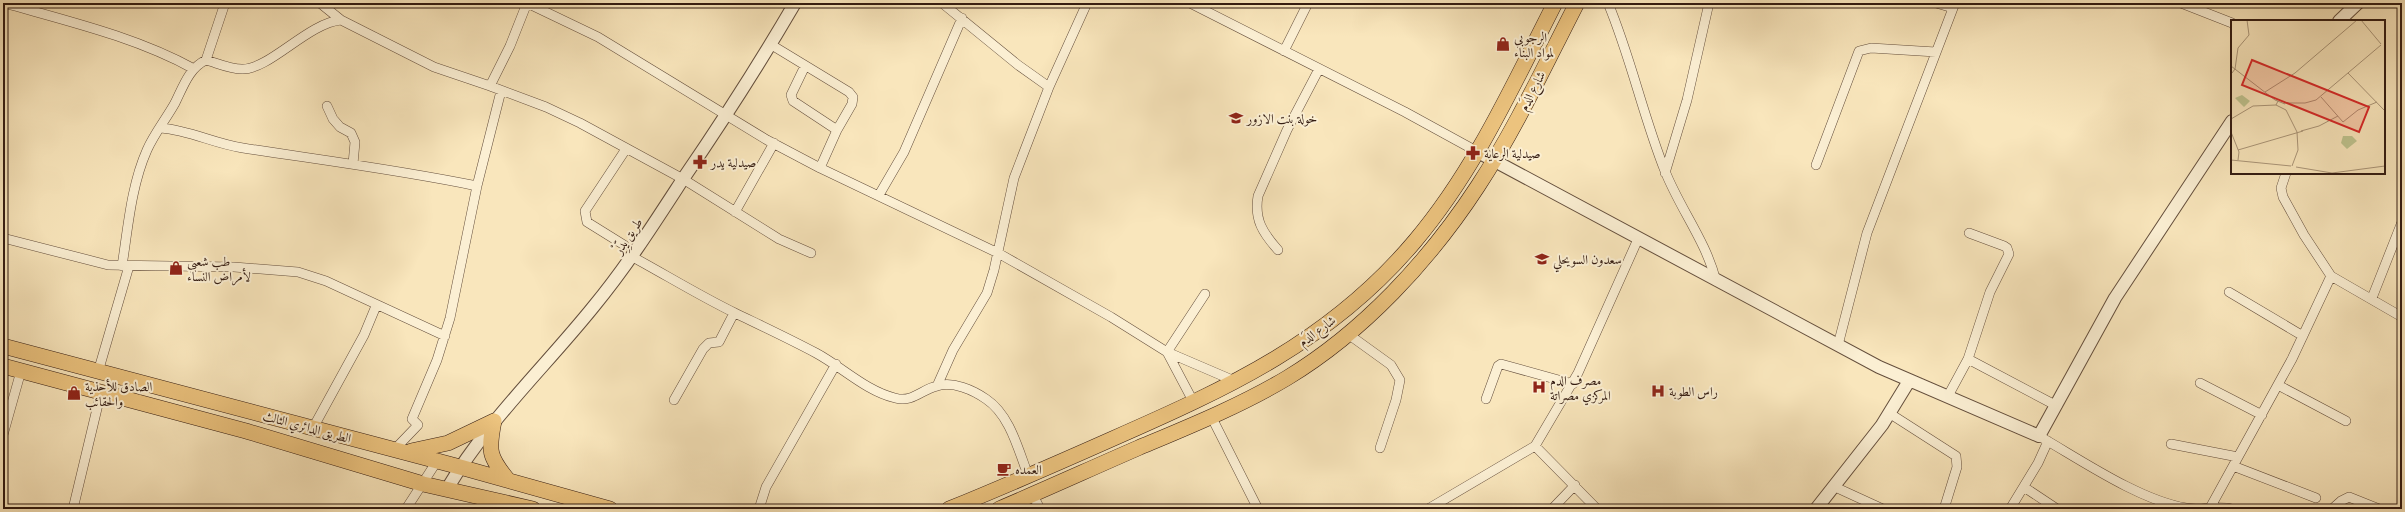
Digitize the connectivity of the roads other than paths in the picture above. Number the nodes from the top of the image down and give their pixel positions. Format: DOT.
graph roads {
  1 [pos="4,3"];
  2 [pos="225,3"];
  3 [pos="320,3"];
  4 [pos="527,3"];
  5 [pos="795,3"];
  6 [pos="942,3"];
  7 [pos="1087,3"];
  8 [pos="1190,3"];
  9 [pos="1308,3"];
  10 [pos="1555,3"];
  11 [pos="1577,3"];
  12 [pos="1608,3"];
  13 [pos="1709,3"];
  14 [pos="1936,3"];
  15 [pos="2181,3"];
  16 [pos="2358,3"];
  17 [pos="1954,6"];
  18 [pos="30,7"];
  19 [pos="962,18"];
  20 [pos="341,20"];
  21 [pos="2340,20"];
  22 [pos="2231,22"];
  23 [pos="770,44"];
  24 [pos="1284,51"];
  25 [pos="1936,52"];
  26 [pos="206,60"];
  27 [pos="805,66"];
  28 [pos="194,69"];
  29 [pos="1319,69"];
  30 [pos="490,86"];
  31 [pos="1049,87"];
  32 [pos="501,91"];
  33 [pos="327,106"];
  34 [pos="726,116"];
  35 [pos="2231,123"];
  36 [pos="161,128"];
  37 [pos="837,130"];
  38 [pos="774,143"];
  39 [pos="626,149"];
  40 [pos="1478,152"];
  41 [pos="1494,160"];
  42 [pos="353,164"];
  43 [pos="1816,165"];
  44 [pos="820,168"];
  45 [pos="1665,173"];
  46 [pos="2286,174"];
  47 [pos="683,179"];
  48 [pos="477,186"];
  49 [pos="879,195"];
  50 [pos="736,212"];
  51 [pos="2402,222"];
  52 [pos="1969,233"];
  53 [pos="3,238"];
  54 [pos="1638,239"];
  55 [pos="624,245"];
  56 [pos="1278,250"];
  57 [pos="812,253"];
  58 [pos="998,253"];
  59 [pos="631,256"];
  60 [pos="125,266"];
  61 [pos="2331,276"];
  62 [pos="1716,281"];
  63 [pos="2229,292"];
  64 [pos="1205,294"];
  65 [pos="2372,298"];
  66 [pos="376,306"];
  67 [pos="734,313"];
  68 [pos="2402,317"];
  69 [pos="1348,334"];
  70 [pos="445,336"];
  71 [pos="2303,336"];
  72 [pos="1838,345"];
  73 [pos="3,346"];
  74 [pos="1167,352"];
  75 [pos="1968,358"];
  76 [pos="836,364"];
  77 [pos="3,366"];
  78 [pos="21,371"];
  79 [pos="98,372"];
  80 [pos="1909,381"];
  81 [pos="1237,382"];
  82 [pos="2200,383"];
  83 [pos="1572,384"];
  84 [pos="2278,385"];
  85 [pos="937,386"];
  86 [pos="101,392"];
  87 [pos="1948,396"];
  88 [pos="1486,399"];
  89 [pos="674,400"];
  90 [pos="1194,403"];
  91 [pos="2057,406"];
  92 [pos="1889,413"];
  93 [pos="2262,415"];
  94 [pos="1211,416"];
  95 [pos="494,421"];
  96 [pos="2346,422"];
  97 [pos="313,428"];
  98 [pos="3,435"];
  99 [pos="2044,439"];
  100 [pos="2171,444"];
  101 [pos="1535,446"];
  102 [pos="1380,448"];
  103 [pos="400,451"];
  104 [pos="2238,457"];
  105 [pos="437,461"];
  106 [pos="2233,466"];
  107 [pos="460,467"];
  108 [pos="1028,474"];
  109 [pos="508,480"];
  110 [pos="423,484"];
  111 [pos="1575,485"];
  112 [pos="1835,486"];
  113 [pos="2024,487"];
  114 [pos="447,489"];
  115 [pos="1033,495"];
  116 [pos="2316,498"];
  117 [pos="2210,508"];
  118 [pos="73,509"];
  119 [pos="406,509"];
  120 [pos="533,509"];
  121 [pos="610,509"];
  122 [pos="759,509"];
  123 [pos="949,509"];
  124 [pos="999,509"];
  125 [pos="1040,509"];
  126 [pos="1258,509"];
  127 [pos="1428,509"];
  128 [pos="1552,509"];
  129 [pos="1597,509"];
  130 [pos="1816,509"];
  131 [pos="1883,509"];
  132 [pos="1944,509"];
  133 [pos="2010,509"];
  134 [pos="2057,509"];
  135 [pos="2186,509"];
  136 [pos="2232,509"];
  137 [pos="2332,509"];
  138 [pos="2379,509"];
  1 -- 18 [label="street"];
  2 -- 26 [label="street"];
  3 -- 20 [label="street"];
  4 -- 30 [label="street"];
  4 -- 34 [label="street"];
  5 -- 23 [label="street, طريق يِدِّرْ"];
  6 -- 19 [label="street"];
  7 -- 31 [label="street"];
  8 -- 24 [label="street"];
  9 -- 24 [label="street"];
  10 -- 40 [label="main road, شارع الدَم"];
  11 -- 41 [label="main road, شارع الدَم"];
  12 -- 45 [label="street"];
  13 -- 45 [label="street"];
  14 -- 17 [label="street"];
  15 -- 22 [label="street"];
  16 -- 21 [label="street"];
  17 -- 25 [label="street"];
  18 -- 28 [label="street"];
  19 -- 31 [label="street"];
  19 -- 49 [label="street"];
  20 -- 26 [label="street"];
  20 -- 30 [label="street"];
  23 -- 27 [label="street"];
  23 -- 34 [label="street, طريق يِدِّرْ"];
  24 -- 29 [label="street"];
  25 -- 43 [label="street"];
  25 -- 72 [label="street"];
  26 -- 28 [label="street"];
  27 -- 37 [label="street"];
  27 -- 37 [label="street"];
  28 -- 36 [label="street"];
  29 -- 40 [label="street"];
  29 -- 56 [label="street"];
  30 -- 32 [label="street"];
  31 -- 58 [label="street"];
  32 -- 39 [label="street"];
  32 -- 48 [label="street"];
  33 -- 42 [label="street"];
  34 -- 38 [label="street"];
  34 -- 47 [label="street, طريق يِدِّرْ"];
  35 -- 91 [label="street"];
  36 -- 42 [label="street"];
  36 -- 60 [label="street"];
  37 -- 44 [label="street"];
  38 -- 44 [label="street"];
  38 -- 50 [label="street"];
  39 -- 47 [label="street"];
  39 -- 55 [label="street"];
  40 -- 41 [label="street"];
  40 -- 81 [label="main road, شارع الدَم"];
  41 -- 54 [label="street"];
  41 -- 69 [label="main road, شارع الدَم"];
  42 -- 48 [label="street"];
  44 -- 49 [label="street"];
  45 -- 62 [label="street"];
  46 -- 61 [label="street"];
  47 -- 50 [label="street"];
  47 -- 59 [label="street, طريق يِدِّرْ"];
  48 -- 70 [label="street"];
  49 -- 58 [label="street"];
  50 -- 57 [label="street"];
  51 -- 65 [label="street"];
  52 -- 75 [label="street"];
  53 -- 60 [label="street"];
  54 -- 62 [label="street"];
  54 -- 83 [label="street"];
  58 -- 74 [label="street"];
  58 -- 85 [label="street"];
  59 -- 67 [label="street"];
  59 -- 95 [label="street, طريق يِدِّرْ"];
  60 -- 66 [label="street"];
  60 -- 79 [label="street"];
  61 -- 65 [label="street"];
  61 -- 71 [label="street"];
  62 -- 72 [label="street"];
  63 -- 71 [label="street"];
  64 -- 74 [label="street"];
  65 -- 68 [label="street"];
  66 -- 70 [label="street"];
  66 -- 97 [label="street"];
  67 -- 76 [label="street"];
  67 -- 89 [label="street"];
  69 -- 94 [label="main road, شارع الدَم"];
  69 -- 102 [label="street"];
  70 -- 103 [label="street"];
  71 -- 84 [label="street"];
  72 -- 80 [label="street"];
  73 -- 79 [label="main road, الطريق الدائري الثالث"];
  74 -- 81 [label="street"];
  74 -- 90 [label="street"];
  75 -- 87 [label="street"];
  75 -- 91 [label="street"];
  76 -- 85 [label="street"];
  76 -- 122 [label="street"];
  77 -- 78 [label="main road, الطريق الدائري الثالث"];
  78 -- 86 [label="main road, الطريق الدائري الثالث"];
  78 -- 98 [label="street"];
  79 -- 97 [label="main road, الطريق الدائري الثالث"];
  80 -- 87 [label="street"];
  80 -- 92 [label="street"];
  81 -- 90 [label="main road, شارع الدَم"];
  82 -- 93 [label="street"];
  83 -- 88 [label="street"];
  83 -- 101 [label="street"];
  84 -- 93 [label="street"];
  84 -- 96 [label="street"];
  85 -- 108 [label="street"];
  86 -- 110 [label="main road, الطريق الدائري الثالث"];
  86 -- 118 [label="street"];
  87 -- 99 [label="street"];
  90 -- 108 [label="main road, شارع الدَم"];
  91 -- 99 [label="street"];
  92 -- 112 [label="street"];
  92 -- 132 [label="street"];
  93 -- 104 [label="street"];
  94 -- 115 [label="main road, شارع الدَم"];
  94 -- 126 [label="street"];
  95 -- 103 [label="main road"];
  95 -- 107 [label="street, طريق يِدِّرْ"];
  95 -- 109 [label="main road"];
  97 -- 103 [label="main road, الطريق الدائري الثالث"];
  99 -- 113 [label="street"];
  99 -- 135 [label="street"];
  100 -- 104 [label="street"];
  101 -- 111 [label="street"];
  101 -- 127 [label="street"];
  103 -- 105 [label="main road, الطريق الدائري الثالث"];
  104 -- 106 [label="street"];
  105 -- 107 [label="main road, الطريق الدائري الثالث"];
  105 -- 110 [label="street"];
  106 -- 116 [label="street"];
  106 -- 117 [label="street"];
  107 -- 109 [label="main road, الطريق الدائري الثالث"];
  107 -- 114 [label="street, طريق يِدِّرْ"];
  108 -- 123 [label="main road, شارع الدَم"];
  109 -- 121 [label="main road, الطريق الدائري الثالث"];
  110 -- 114 [label="main road, الطريق الدائري الثالث"];
  110 -- 119 [label="street"];
  111 -- 128 [label="street"];
  111 -- 129 [label="street"];
  112 -- 130 [label="street"];
  112 -- 131 [label="street"];
  113 -- 133 [label="street"];
  113 -- 134 [label="street"];
  114 -- 120 [label="main road, الطريق الدائري الثالث"];
  115 -- 124 [label="main road, شارع الدَم"];
  115 -- 125 [label="street"];
  117 -- 135 [label="street"];
  117 -- 136 [label="street"];
  137 -- 138 [label="street"];
}
